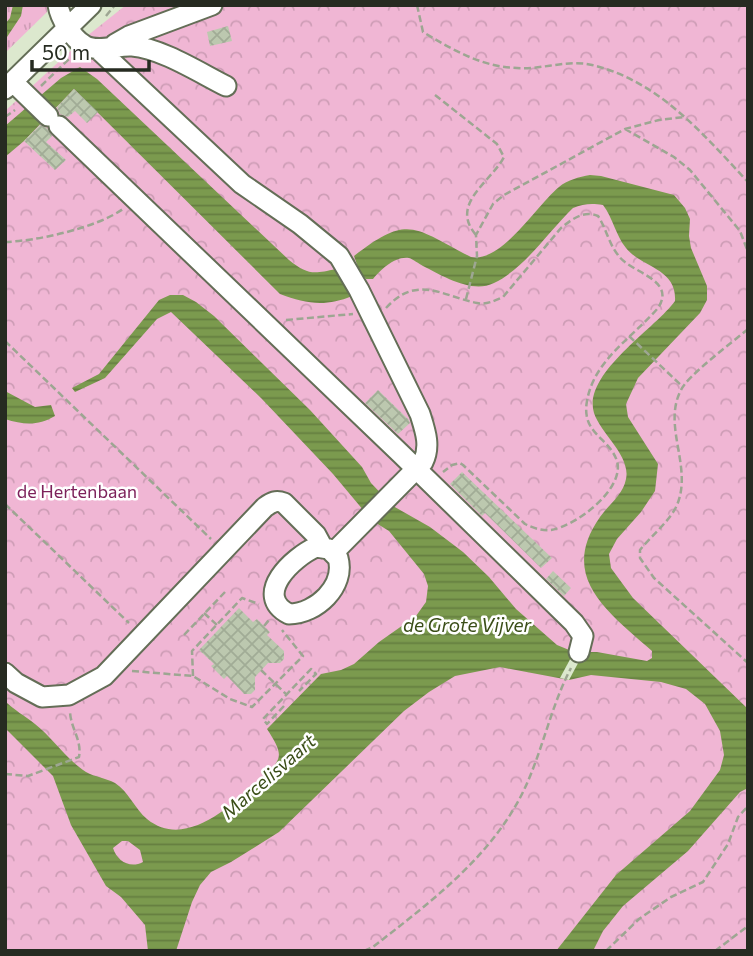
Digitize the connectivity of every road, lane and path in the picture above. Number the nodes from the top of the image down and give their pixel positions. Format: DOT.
graph roads {
  1 [pos="58,5"];
  2 [pos="91,5"];
  3 [pos="212,5"];
  4 [pos="417,5"];
  5 [pos="68,26"];
  6 [pos="98,47"];
  7 [pos="9,85"];
  8 [pos="226,86"];
  9 [pos="435,95"];
  10 [pos="32,100"];
  11 [pos="686,116"];
  12 [pos="5,117"];
  13 [pos="625,129"];
  14 [pos="748,182"];
  15 [pos="134,196"];
  16 [pos="476,235"];
  17 [pos="5,242"];
  18 [pos="748,252"];
  19 [pos="379,308"];
  20 [pos="266,324"];
  21 [pos="748,329"];
  22 [pos="629,336"];
  23 [pos="5,341"];
  24 [pos="682,386"];
  25 [pos="424,477"];
  26 [pos="5,504"];
  27 [pos="328,550"];
  28 [pos="223,551"];
  29 [pos="225,592"];
  30 [pos="275,596"];
  31 [pos="204,613"];
  32 [pos="289,614"];
  33 [pos="216,625"];
  34 [pos="142,635"];
  35 [pos="184,635"];
  36 [pos="579,652"];
  37 [pos="748,663"];
  38 [pos="110,669"];
  39 [pos="261,670"];
  40 [pos="5,673"];
  41 [pos="193,676"];
  42 [pos="565,679"];
  43 [pos="276,684"];
  44 [pos="299,691"];
  45 [pos="69,695"];
  46 [pos="286,695"];
  47 [pos="284,706"];
  48 [pos="5,775"];
  49 [pos="748,806"];
  50 [pos="748,926"];
  51 [pos="364,951"];
  52 [pos="606,951"];
  53 [pos="715,951"];
  1 -- 5 [label="street"];
  2 -- 5 [label="street"];
  3 -- 6 [label="street"];
  4 -- 11 [label="path"];
  5 -- 6 [label="street"];
  5 -- 7 [label="street"];
  6 -- 8 [label="street"];
  6 -- 10 [label="path"];
  6 -- 19 [label="street"];
  7 -- 10 [label="street"];
  9 -- 16 [label="path"];
  10 -- 12 [label="path"];
  10 -- 15 [label="street"];
  11 -- 13 [label="path"];
  11 -- 14 [label="path"];
  13 -- 16 [label="path"];
  13 -- 18 [label="path"];
  15 -- 17 [label="path"];
  15 -- 20 [label="street"];
  16 -- 22 [label="path"];
  19 -- 20 [label="path"];
  19 -- 25 [label="street"];
  20 -- 25 [label="street"];
  21 -- 24 [label="path"];
  22 -- 24 [label="path"];
  22 -- 25 [label="path"];
  23 -- 28 [label="path"];
  24 -- 37 [label="path"];
  25 -- 27 [label="street"];
  25 -- 36 [label="street"];
  26 -- 34 [label="path"];
  27 -- 28 [label="street"];
  27 -- 30 [label="street"];
  27 -- 32 [label="street"];
  28 -- 34 [label="street"];
  29 -- 31 [label="path"];
  30 -- 32 [label="street"];
  30 -- 33 [label="path"];
  31 -- 33 [label="path"];
  31 -- 35 [label="path"];
  32 -- 43 [label="path"];
  33 -- 41 [label="path"];
  34 -- 38 [label="street"];
  38 -- 41 [label="path"];
  38 -- 45 [label="street"];
  39 -- 43 [label="path"];
  40 -- 45 [label="street"];
  41 -- 43 [label="path"];
  42 -- 51 [label="path"];
  43 -- 46 [label="path"];
  44 -- 46 [label="path"];
  45 -- 48 [label="path"];
  46 -- 47 [label="path"];
  49 -- 52 [label="path"];
  50 -- 53 [label="path"];
}
